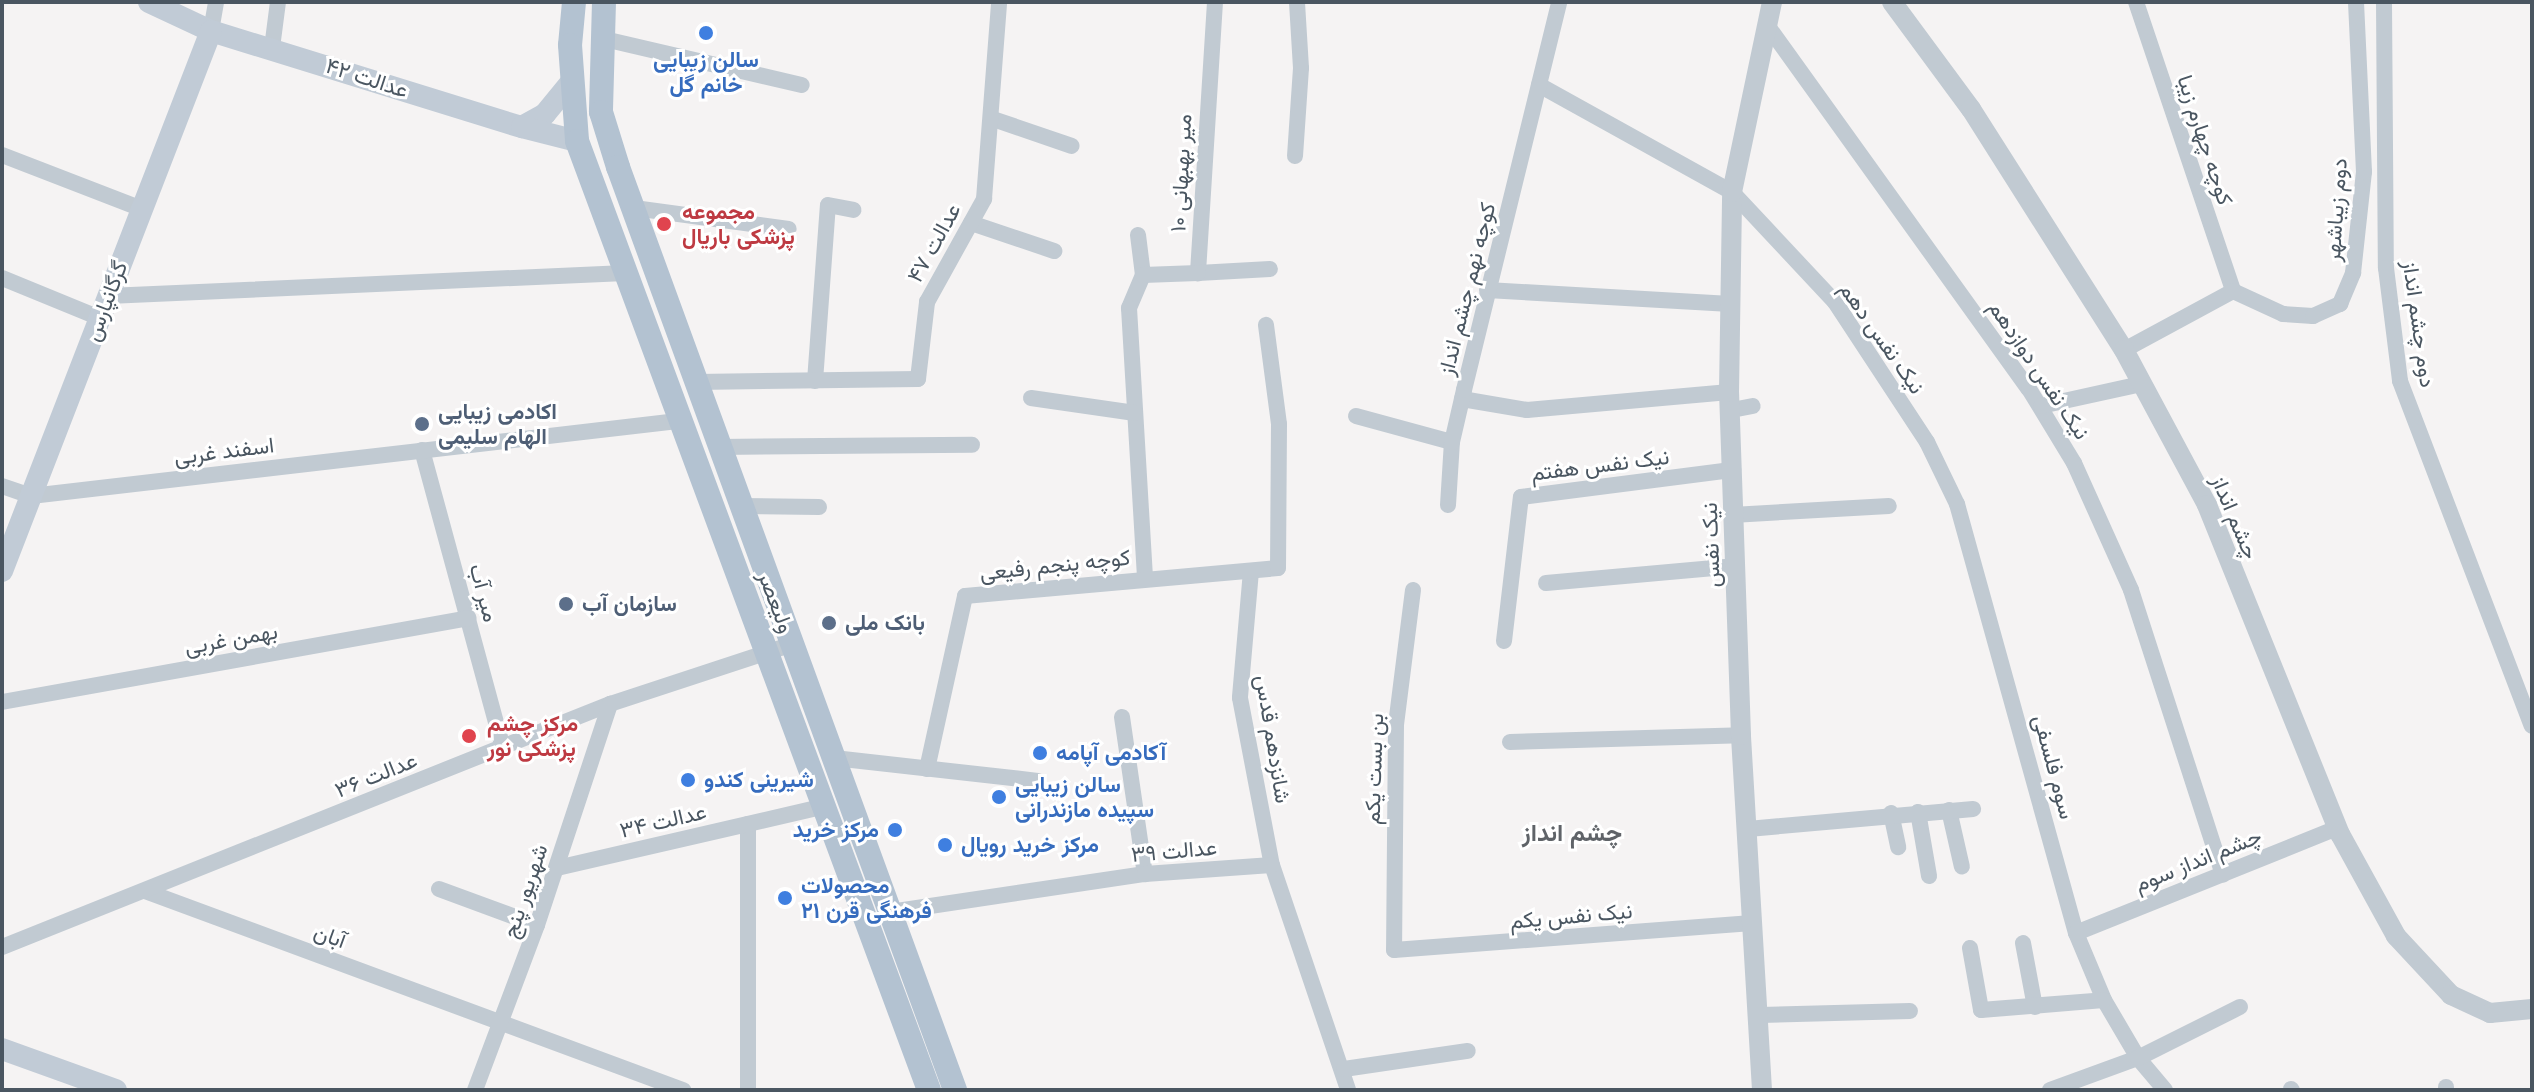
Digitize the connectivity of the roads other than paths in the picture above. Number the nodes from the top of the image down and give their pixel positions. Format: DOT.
graph roads {
  1 [pos="149,2"];
  2 [pos="216,2"];
  3 [pos="278,2"];
  4 [pos="574,2"];
  5 [pos="604,2"];
  6 [pos="999,2"];
  7 [pos="1215,2"];
  8 [pos="1297,2"];
  9 [pos="1559,2"];
  10 [pos="1772,2"];
  11 [pos="1892,2"];
  12 [pos="2136,2"];
  13 [pos="2356,2"];
  14 [pos="2384,2"];
  15 [pos="1767,25"];
  16 [pos="211,31"];
  17 [pos="600,38"];
  18 [pos="272,48"];
  19 [pos="572,81"];
  20 [pos="802,85"];
  21 [pos="1539,85"];
  22 [pos="993,119"];
  23 [pos="522,127"];
  24 [pos="577,141"];
  25 [pos="1072,146"];
  26 [pos="2,155"];
  27 [pos="1295,156"];
  28 [pos="1732,192"];
  29 [pos="634,208"];
  30 [pos="142,209"];
  31 [pos="854,210"];
  32 [pos="971,223"];
  33 [pos="789,229"];
  34 [pos="1138,235"];
  35 [pos="1054,251"];
  36 [pos="1270,269"];
  37 [pos="625,273"];
  38 [pos="1198,273"];
  39 [pos="1143,275"];
  40 [pos="2,278"];
  41 [pos="1487,290"];
  42 [pos="2233,291"];
  43 [pos="108,296"];
  44 [pos="1731,304"];
  45 [pos="100,318"];
  46 [pos="1266,325"];
  47 [pos="2124,350"];
  48 [pos="815,381"];
  49 [pos="696,382"];
  50 [pos="2141,384"];
  51 [pos="1031,398"];
  52 [pos="1462,399"];
  53 [pos="1731,401"];
  54 [pos="1753,406"];
  55 [pos="2041,406"];
  56 [pos="1135,413"];
  57 [pos="1356,416"];
  58 [pos="678,421"];
  59 [pos="1452,442"];
  60 [pos="1927,442"];
  61 [pos="972,445"];
  62 [pos="718,447"];
  63 [pos="422,450"];
  64 [pos="1733,470"];
  65 [pos="2,486"];
  66 [pos="31,496"];
  67 [pos="1448,505"];
  68 [pos="739,506"];
  69 [pos="1889,506"];
  70 [pos="819,507"];
  71 [pos="1732,515"];
  72 [pos="1736,566"];
  73 [pos="2,571"];
  74 [pos="1251,571"];
  75 [pos="1145,578"];
  76 [pos="1546,583"];
  77 [pos="1413,590"];
  78 [pos="468,618"];
  79 [pos="1504,641"];
  80 [pos="780,648"];
  81 [pos="2,702"];
  82 [pos="610,704"];
  83 [pos="1122,717"];
  84 [pos="2532,726"];
  85 [pos="1741,735"];
  86 [pos="1510,742"];
  87 [pos="503,748"];
  88 [pos="834,758"];
  89 [pos="927,769"];
  90 [pos="1038,781"];
  91 [pos="826,806"];
  92 [pos="1973,809"];
  93 [pos="1949,810"];
  94 [pos="1918,812"];
  95 [pos="1891,813"];
  96 [pos="748,824"];
  97 [pos="2337,828"];
  98 [pos="1748,829"];
  99 [pos="1898,847"];
  100 [pos="1272,865"];
  101 [pos="1962,867"];
  102 [pos="557,868"];
  103 [pos="1145,874"];
  104 [pos="2223,874"];
  105 [pos="1929,876"];
  106 [pos="439,889"];
  107 [pos="145,891"];
  108 [pos="890,912"];
  109 [pos="1752,923"];
  110 [pos="537,925"];
  111 [pos="2076,933"];
  112 [pos="2023,943"];
  113 [pos="2,947"];
  114 [pos="1970,948"];
  115 [pos="1394,950"];
  116 [pos="2104,1000"];
  117 [pos="2035,1007"];
  118 [pos="2240,1007"];
  119 [pos="2532,1009"];
  120 [pos="1910,1011"];
  121 [pos="1760,1015"];
  122 [pos="501,1022"];
  123 [pos="2,1049"];
  124 [pos="1468,1051"];
  125 [pos="2138,1058"];
  126 [pos="1344,1069"];
  127 [pos="116,1090"];
  128 [pos="475,1090"];
  129 [pos="683,1090"];
  130 [pos="748,1090"];
  131 [pos="929,1090"];
  132 [pos="955,1090"];
  133 [pos="1348,1090"];
  134 [pos="1762,1090"];
  135 [pos="2050,1090"];
  136 [pos="2165,1090"];
  1 -- 16 [label="main road, عدالت ۴۲"];
  2 -- 16 [label="street"];
  3 -- 18 [label="street"];
  4 -- 19 [label="main road, ولیعصر"];
  5 -- 17 [label="main road, ولیعصر"];
  6 -- 22 [label="street, عدالت ۴۷"];
  7 -- 38 [label="street, ۱۰ میر بهبهانی"];
  8 -- 27 [label="street"];
  9 -- 21 [label="street, کوچه نهم چشم انداز"];
  10 -- 15 [label="street, نیک نفس"];
  11 -- 47 [label="street, چشم انداز"];
  12 -- 42 [label="street, کوچه چهارم زیبا"];
  13 -- 42 [label="street, دوم زیباشهر"];
  14 -- 84 [label="street, دوم چشم انداز"];
  15 -- 28 [label="street, نیک نفس"];
  15 -- 55 [label="street, نیک نفس دوازدهم"];
  16 -- 18 [label="main road, عدالت ۴۲"];
  16 -- 30 [label="main road, گرگانپارس"];
  17 -- 20 [label="street"];
  17 -- 29 [label="main road, ولیعصر"];
  18 -- 23 [label="main road, عدالت ۴۲"];
  19 -- 23 [label="main road"];
  19 -- 24 [label="main road, ولیعصر"];
  21 -- 28 [label="street, نیک نفس دهم"];
  21 -- 41 [label="street, کوچه نهم چشم انداز"];
  22 -- 25 [label="street"];
  22 -- 32 [label="street, عدالت ۴۷"];
  23 -- 24 [label="main road, عدالت ۴۲"];
  24 -- 37 [label="main road, ولیعصر"];
  26 -- 30 [label="street"];
  28 -- 44 [label="street, نیک نفس"];
  28 -- 60 [label="street, نیک نفس دهم"];
  29 -- 33 [label="street"];
  29 -- 49 [label="main road, ولیعصر"];
  30 -- 43 [label="main road, گرگانپارس"];
  31 -- 48 [label="street"];
  32 -- 35 [label="street"];
  32 -- 48 [label="street, عدالت ۴۷"];
  34 -- 39 [label="street"];
  36 -- 38 [label="street"];
  37 -- 43 [label="street"];
  37 -- 58 [label="main road, ولیعصر"];
  38 -- 39 [label="street"];
  39 -- 56 [label="street"];
  40 -- 45 [label="street"];
  41 -- 44 [label="street"];
  41 -- 52 [label="street, کوچه نهم چشم انداز"];
  42 -- 47 [label="street"];
  43 -- 45 [label="main road, گرگانپارس"];
  44 -- 53 [label="street, نیک نفس"];
  45 -- 66 [label="main road, گرگانپارس"];
  46 -- 74 [label="street, کوچه پنجم رفیعی"];
  47 -- 50 [label="street, چشم انداز"];
  48 -- 49 [label="street, عدالت ۴۷"];
  49 -- 62 [label="main road, ولیعصر"];
  50 -- 55 [label="street"];
  50 -- 97 [label="street, چشم انداز"];
  51 -- 56 [label="street"];
  52 -- 53 [label="street"];
  52 -- 59 [label="street, کوچه نهم چشم انداز"];
  53 -- 54 [label="street"];
  53 -- 64 [label="street, نیک نفس"];
  55 -- 104 [label="street, نیک نفس دوازدهم"];
  56 -- 75 [label="street"];
  57 -- 59 [label="street"];
  58 -- 63 [label="street, اسفند غربی"];
  58 -- 80 [label="main road, ولیعصر"];
  59 -- 67 [label="street, کوچه نهم چشم انداز"];
  60 -- 111 [label="street, سوم فلسفی"];
  61 -- 62 [label="street"];
  62 -- 68 [label="main road, ولیعصر"];
  63 -- 66 [label="street, اسفند غربی"];
  63 -- 78 [label="street, میر آب"];
  64 -- 71 [label="street, نیک نفس"];
  64 -- 79 [label="street, نیک نفس هفتم"];
  65 -- 66 [label="street"];
  66 -- 73 [label="main road, گرگانپارس"];
  68 -- 70 [label="street"];
  68 -- 80 [label="main road, ولیعصر"];
  69 -- 71 [label="street"];
  71 -- 72 [label="street, نیک نفس"];
  72 -- 76 [label="street"];
  72 -- 85 [label="street, نیک نفس"];
  74 -- 75 [label="street, کوچه پنجم رفیعی"];
  74 -- 100 [label="street, شانزدهم قدس"];
  75 -- 89 [label="street, کوچه پنجم رفیعی"];
  77 -- 115 [label="street, بن بست یکم"];
  78 -- 81 [label="street, بهمن غربی"];
  78 -- 87 [label="street, میر آب"];
  80 -- 82 [label="street, عدالت ۳۶"];
  80 -- 88 [label="main road, ولیعصر"];
  80 -- 91 [label="main road, ولیعصر"];
  82 -- 87 [label="street, عدالت ۳۶"];
  82 -- 102 [label="street, شهریور پنج"];
  83 -- 103 [label="street"];
  85 -- 86 [label="street"];
  85 -- 98 [label="street, نیک نفس"];
  87 -- 107 [label="street, عدالت ۳۶"];
  88 -- 89 [label="street"];
  88 -- 108 [label="main road, ولیعصر"];
  89 -- 90 [label="street"];
  91 -- 96 [label="street, عدالت ۳۴"];
  91 -- 131 [label="main road, ولیعصر"];
  92 -- 93 [label="street"];
  93 -- 94 [label="street"];
  93 -- 101 [label="street"];
  94 -- 95 [label="street"];
  94 -- 105 [label="street"];
  95 -- 98 [label="street"];
  95 -- 99 [label="street"];
  96 -- 102 [label="street, عدالت ۳۴"];
  96 -- 130 [label="street"];
  97 -- 104 [label="street, چشم انداز سوم"];
  97 -- 119 [label="street, چشم انداز"];
  98 -- 109 [label="street, نیک نفس"];
  100 -- 103 [label="street, عدالت ۳۹"];
  100 -- 126 [label="street, شانزدهم قدس"];
  102 -- 110 [label="street, شهریور پنج"];
  103 -- 108 [label="street, عدالت ۳۹"];
  104 -- 111 [label="street, چشم انداز سوم"];
  106 -- 110 [label="street"];
  107 -- 113 [label="street, عدالت ۳۶"];
  107 -- 122 [label="street, آبان"];
  108 -- 132 [label="main road, ولیعصر"];
  109 -- 115 [label="street, نیک نفس یکم"];
  109 -- 121 [label="street, نیک نفس"];
  110 -- 122 [label="street, شهریور پنج"];
  111 -- 116 [label="street, سوم فلسفی"];
  112 -- 117 [label="street"];
  114 -- 117 [label="street"];
  116 -- 117 [label="street"];
  116 -- 125 [label="street, سوم فلسفی"];
  118 -- 125 [label="street"];
  120 -- 121 [label="street"];
  121 -- 134 [label="street, نیک نفس"];
  122 -- 128 [label="street, شهریور پنج"];
  122 -- 129 [label="street, آبان"];
  123 -- 127 [label="main road"];
  124 -- 126 [label="street"];
  125 -- 135 [label="street"];
  125 -- 136 [label="street, سوم فلسفی"];
  126 -- 133 [label="street, شانزدهم قدس"];
}
